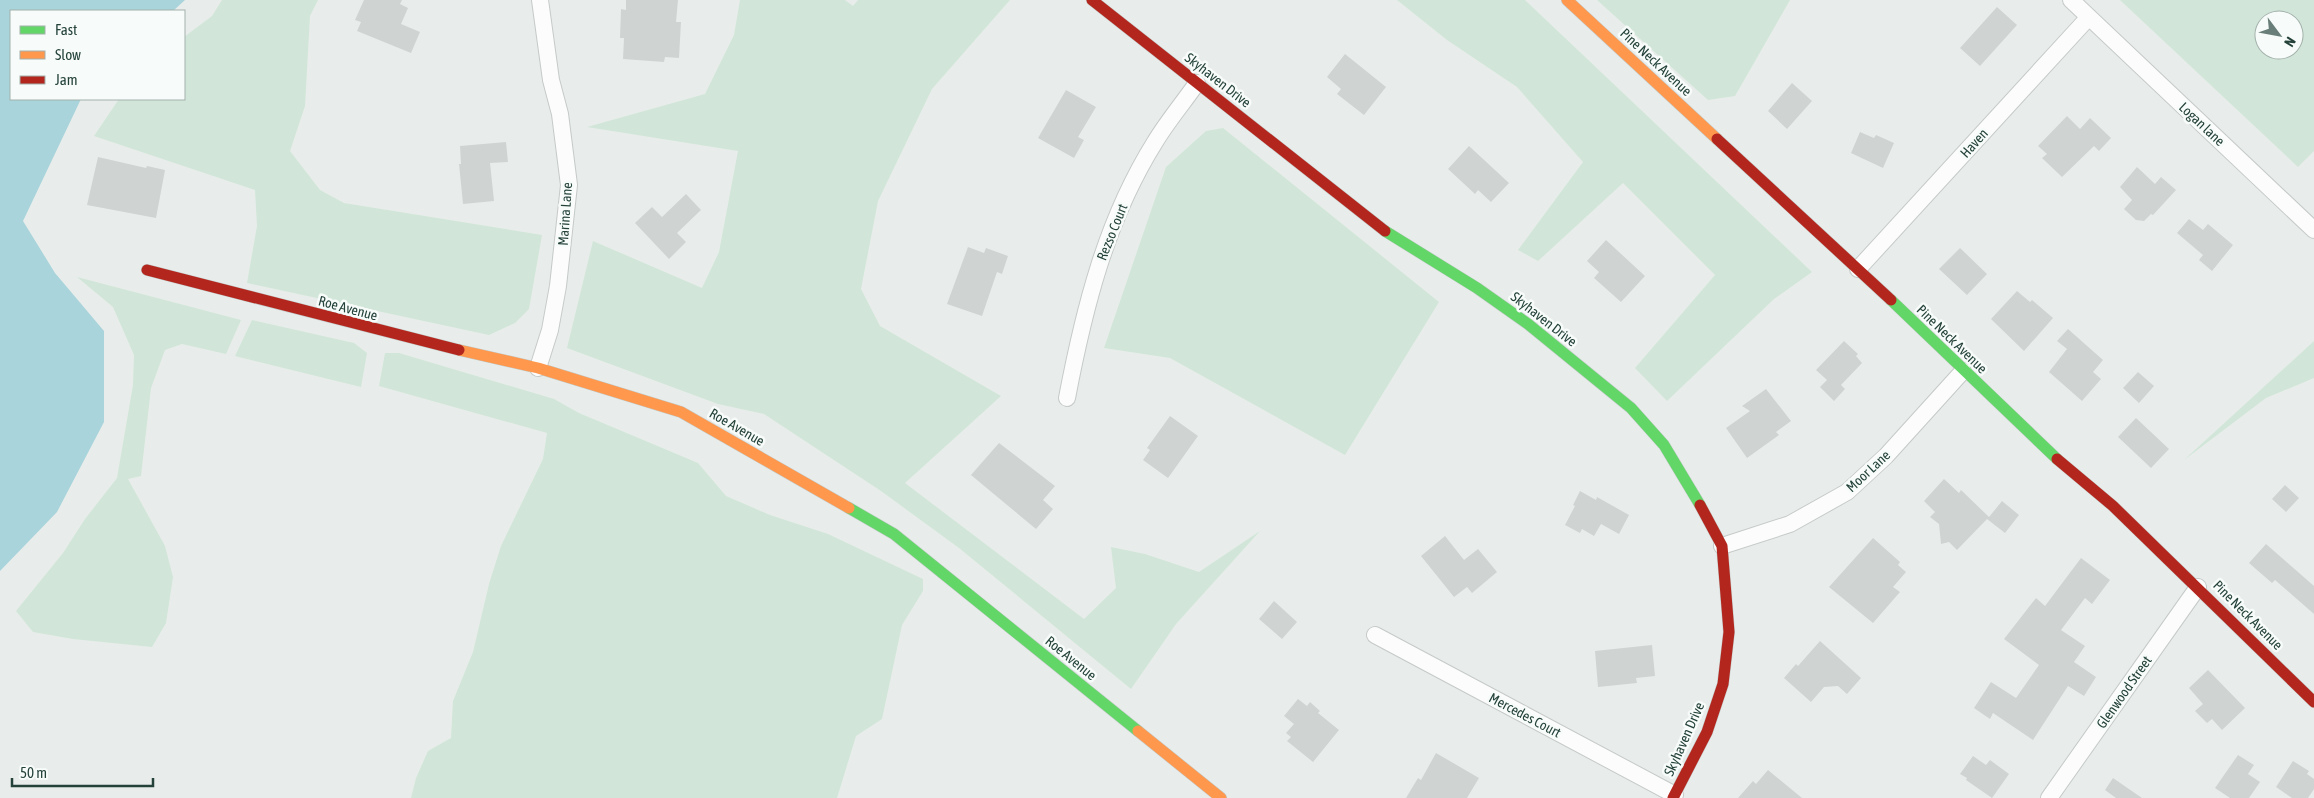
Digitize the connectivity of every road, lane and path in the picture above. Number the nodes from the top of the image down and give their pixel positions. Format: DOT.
graph roads {
  1 [pos="540,0"];
  2 [pos="1092,0"];
  3 [pos="1566,0"];
  4 [pos="2071,0"];
  5 [pos="2089,17"];
  6 [pos="1197,83"];
  7 [pos="2314,230"];
  8 [pos="147,270"];
  9 [pos="1858,270"];
  10 [pos="538,368"];
  11 [pos="1962,371"];
  12 [pos="1067,398"];
  13 [pos="1722,546"];
  14 [pos="2198,587"];
  15 [pos="1375,635"];
  16 [pos="2314,702"];
  17 [pos="1674,797"];
  18 [pos="1220,798"];
  19 [pos="2049,798"];
  1 -- 10 [label="street, Marina Lane"];
  2 -- 6 [label="street, Skyhaven Drive"];
  3 -- 9 [label="street, Pine Neck Avenue"];
  4 -- 5 [label="street, Logan lane"];
  5 -- 7 [label="street, Logan lane"];
  5 -- 9 [label="street, Haven"];
  6 -- 12 [label="street, Rezso Court"];
  6 -- 13 [label="street, Skyhaven Drive"];
  8 -- 10 [label="street, Roe Avenue"];
  9 -- 11 [label="street, Pine Neck Avenue"];
  10 -- 18 [label="street, Roe Avenue"];
  11 -- 13 [label="street, Moor Lane"];
  11 -- 14 [label="street, Pine Neck Avenue"];
  13 -- 17 [label="street, Skyhaven Drive"];
  14 -- 16 [label="street, Pine Neck Avenue"];
  14 -- 19 [label="street, Glenwood Street"];
  15 -- 17 [label="street, Mercedes Court"];
}
